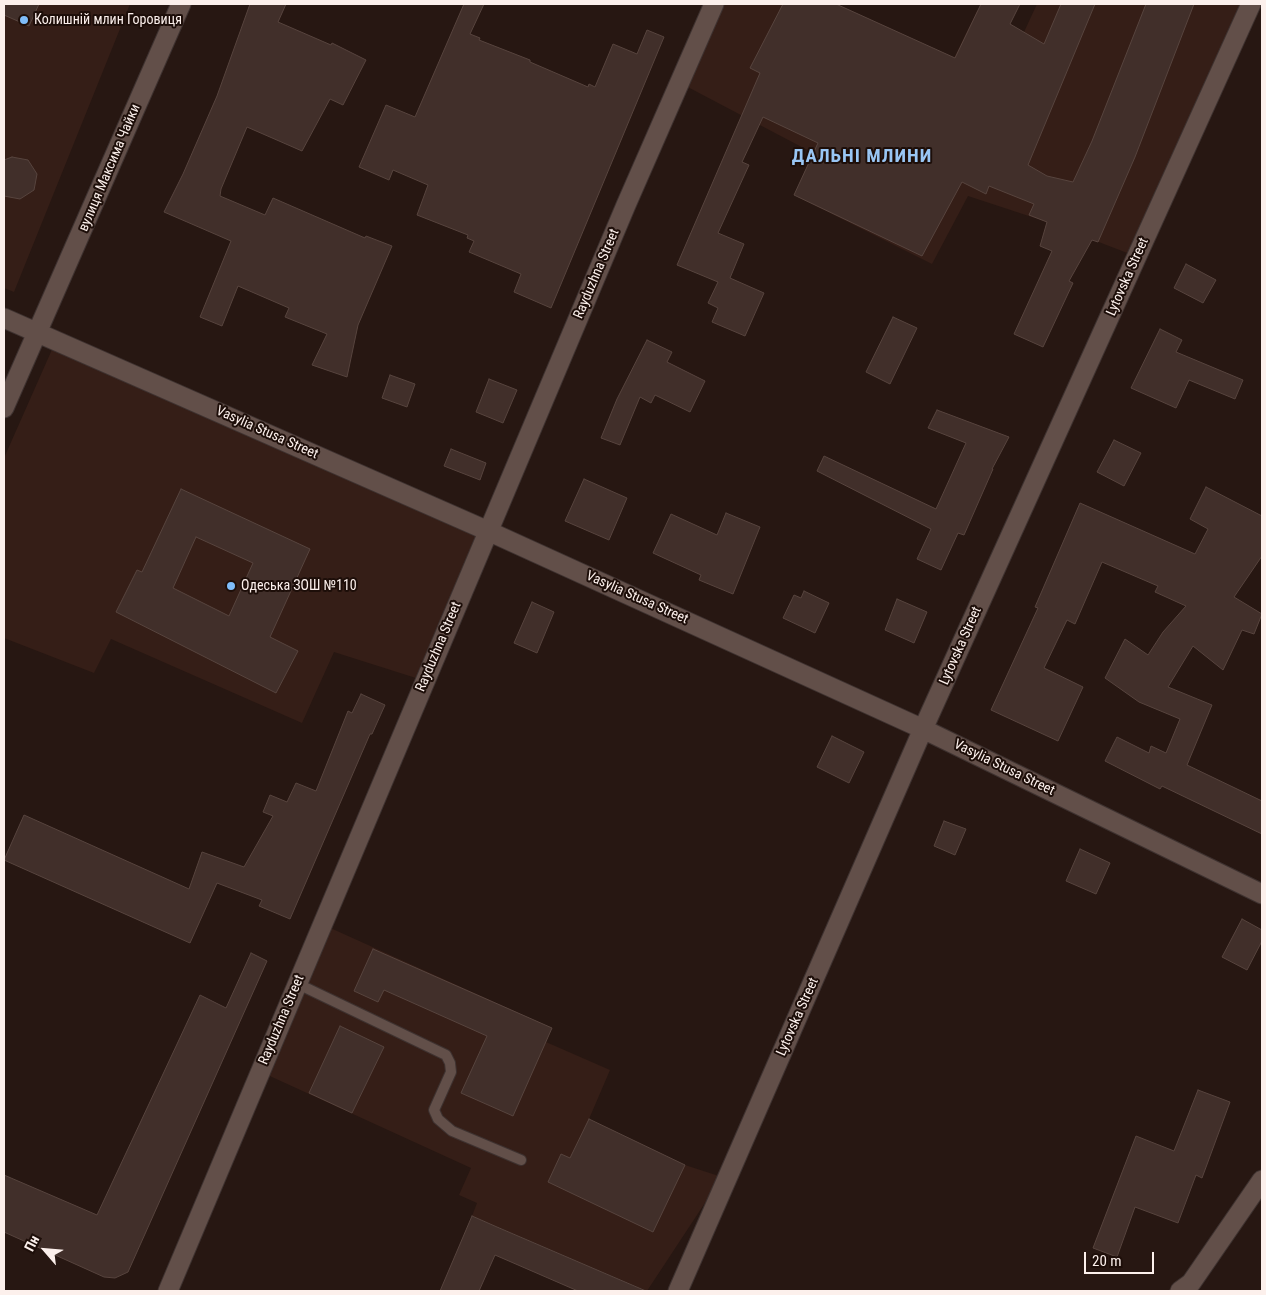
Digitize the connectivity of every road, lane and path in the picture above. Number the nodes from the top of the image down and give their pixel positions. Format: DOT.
graph roads {
  1 [pos="181,4"];
  2 [pos="714,4"];
  3 [pos="1251,4"];
  4 [pos="4,318"];
  5 [pos="37,332"];
  6 [pos="4,408"];
  7 [pos="488,531"];
  8 [pos="924,729"];
  9 [pos="1262,894"];
  10 [pos="298,984"];
  11 [pos="521,1160"];
  12 [pos="1262,1180"];
  13 [pos="168,1291"];
  14 [pos="678,1291"];
  15 [pos="1180,1291"];
  1 -- 5 [label="street, вулиця Максима Чайки"];
  2 -- 7 [label="street, Rayduzhna Street"];
  3 -- 8 [label="street, Lytovska Street"];
  4 -- 5 [label="street, Vasylia Stusa Street"];
  5 -- 6 [label="street, вулиця Максима Чайки"];
  5 -- 7 [label="street, Vasylia Stusa Street"];
  7 -- 8 [label="street, Vasylia Stusa Street"];
  7 -- 10 [label="street, Rayduzhna Street"];
  8 -- 9 [label="street, Vasylia Stusa Street"];
  8 -- 14 [label="street, Lytovska Street"];
  10 -- 11 [label="lane"];
  10 -- 13 [label="street, Rayduzhna Street"];
  12 -- 15 [label="street"];
}
